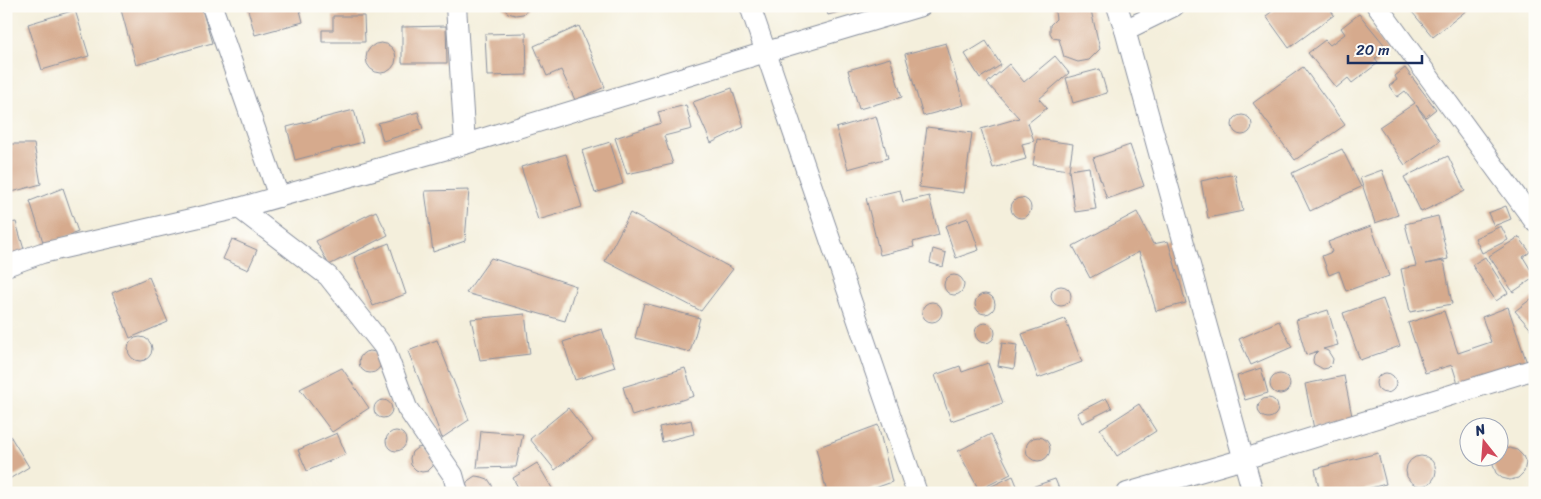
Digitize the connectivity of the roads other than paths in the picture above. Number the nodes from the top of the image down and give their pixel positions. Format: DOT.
graph roads {
  1 [pos="212,6"];
  2 [pos="456,6"];
  3 [pos="750,6"];
  4 [pos="921,6"];
  5 [pos="1117,6"];
  6 [pos="1174,6"];
  7 [pos="1377,6"];
  8 [pos="1125,30"];
  9 [pos="766,52"];
  10 [pos="465,144"];
  11 [pos="279,197"];
  12 [pos="239,208"];
  13 [pos="1535,222"];
  14 [pos="6,266"];
  15 [pos="1535,369"];
  16 [pos="1244,459"];
  17 [pos="458,493"];
  18 [pos="917,493"];
  19 [pos="1128,493"];
  20 [pos="1253,493"];
  1 -- 11 [label="street"];
  2 -- 10 [label="street"];
  3 -- 9 [label="street"];
  4 -- 9 [label="street"];
  5 -- 8 [label="street"];
  6 -- 8 [label="street"];
  7 -- 13 [label="street"];
  8 -- 16 [label="street"];
  9 -- 10 [label="street"];
  9 -- 18 [label="street"];
  10 -- 11 [label="street"];
  11 -- 12 [label="street"];
  12 -- 14 [label="street"];
  12 -- 17 [label="street"];
  15 -- 16 [label="street"];
  16 -- 19 [label="street"];
  16 -- 20 [label="street"];
}
